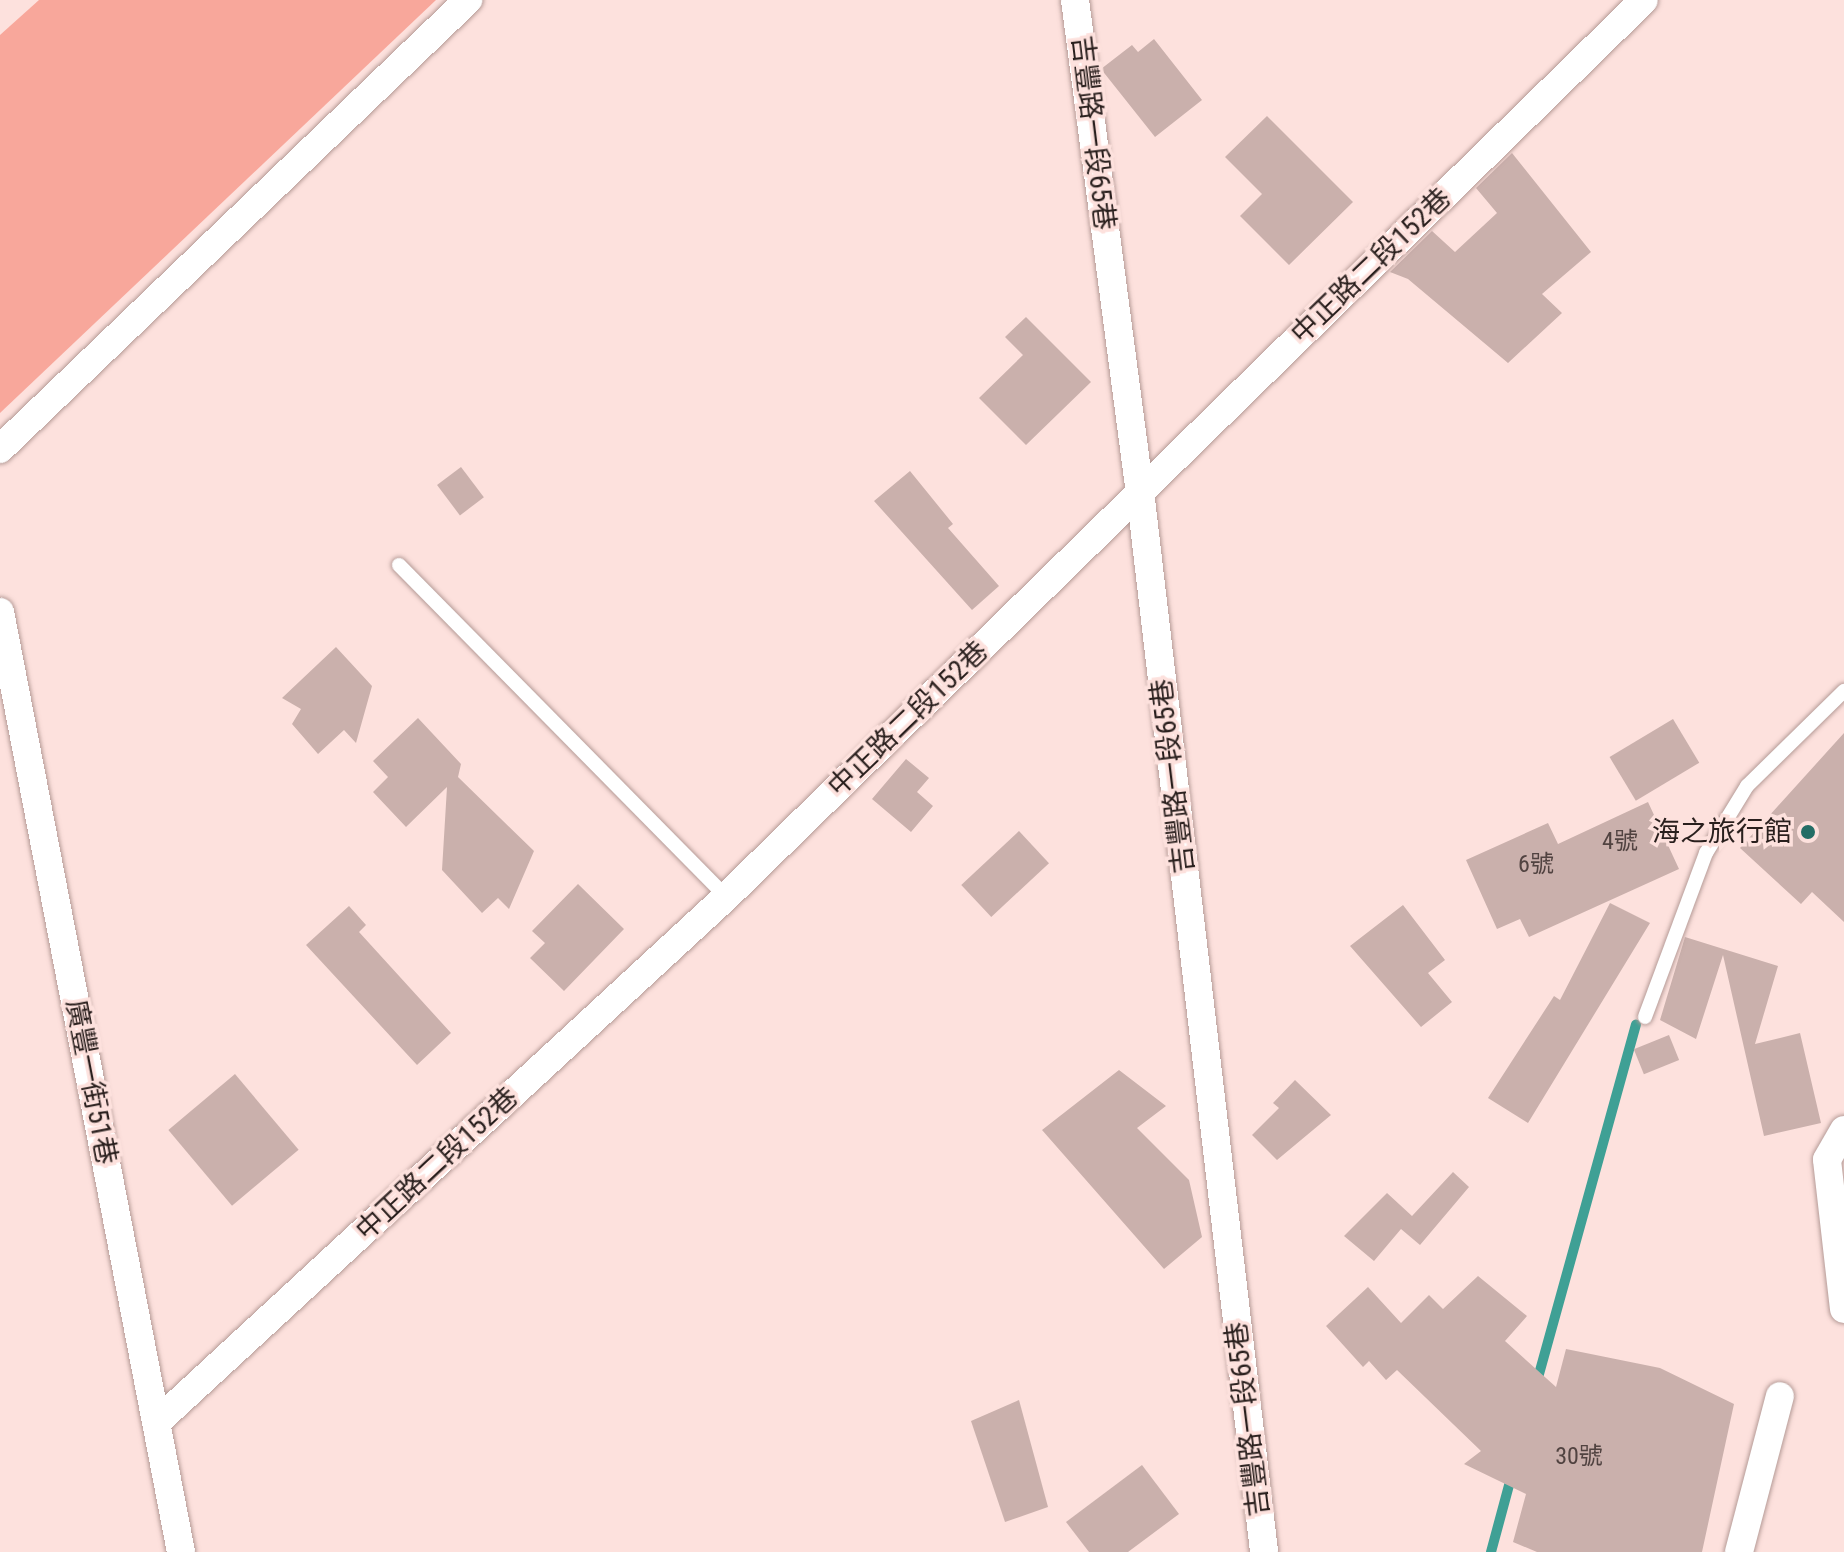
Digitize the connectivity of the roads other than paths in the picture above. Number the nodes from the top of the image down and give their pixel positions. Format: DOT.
graph roads {
  1 [pos="468,0"];
  2 [pos="1075,0"];
  3 [pos="1644,0"];
  4 [pos="0,449"];
  5 [pos="1140,491"];
  6 [pos="399,565"];
  7 [pos="0,612"];
  8 [pos="1844,691"];
  9 [pos="726,897"];
  10 [pos="1645,1017"];
  11 [pos="1844,1130"];
  12 [pos="1844,1309"];
  13 [pos="1780,1396"];
  14 [pos="157,1422"];
  15 [pos="181,1552"];
  16 [pos="1264,1552"];
  17 [pos="1739,1552"];
  1 -- 4 [label="street"];
  2 -- 5 [label="street, 吉豐路一段65巷"];
  3 -- 5 [label="street, 中正路二段152巷"];
  5 -- 9 [label="street, 中正路二段152巷"];
  5 -- 16 [label="street, 吉豐路一段65巷"];
  6 -- 9 [label="lane"];
  7 -- 14 [label="street, 廣豐一街51巷"];
  8 -- 10 [label="lane"];
  9 -- 14 [label="street, 中正路二段152巷"];
  11 -- 12 [label="street"];
  13 -- 17 [label="street"];
  14 -- 15 [label="street, 廣豐一街51巷"];
}
